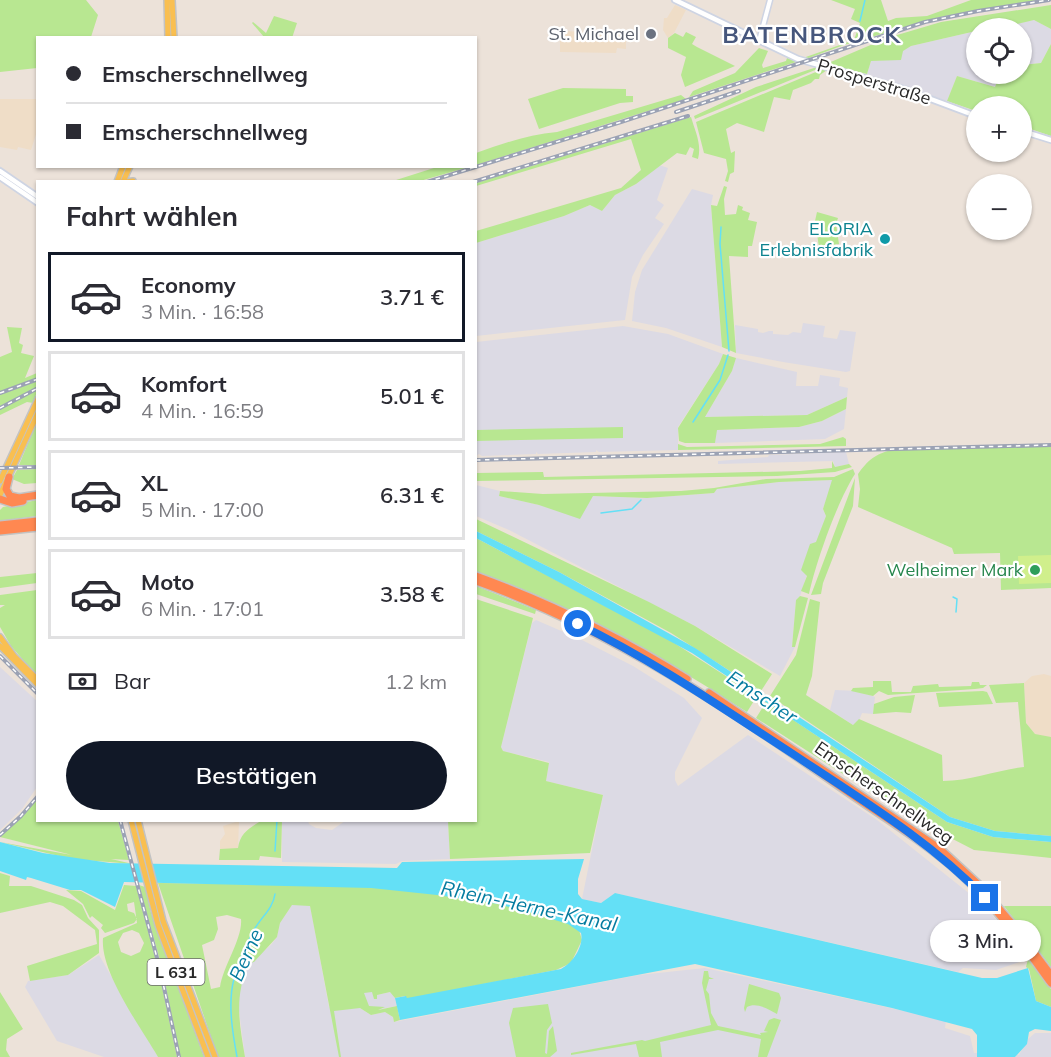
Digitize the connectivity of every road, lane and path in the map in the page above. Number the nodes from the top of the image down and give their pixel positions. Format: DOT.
graph roads {
  1 [pos="167,0"];
  2 [pos="172,0"];
  3 [pos="675,0"];
  4 [pos="770,0"];
  5 [pos="168,36"];
  6 [pos="174,36"];
  7 [pos="759,41"];
  8 [pos="966,112"];
  9 [pos="1032,134"];
  10 [pos="1051,140"];
  11 [pos="0,171"];
  12 [pos="0,177"];
  13 [pos="36,196"];
  14 [pos="36,202"];
  15 [pos="36,403"];
  16 [pos="36,417"];
  17 [pos="9,477"];
  18 [pos="0,481"];
  19 [pos="0,496"];
  20 [pos="35,497"];
  21 [pos="12,504"];
  22 [pos="0,507"];
  23 [pos="36,521"];
  24 [pos="0,525"];
  25 [pos="36,527"];
  26 [pos="0,531"];
  27 [pos="477,576"];
  28 [pos="477,581"];
  29 [pos="0,637"];
  30 [pos="0,646"];
  31 [pos="36,678"];
  32 [pos="36,683"];
  33 [pos="132,822"];
  34 [pos="138,822"];
  35 [pos="143,852"];
  36 [pos="151,886"];
  37 [pos="988,898"];
  38 [pos="1027,947"];
  39 [pos="1051,975"];
  40 [pos="1051,983"];
  41 [pos="208,1057"];
  42 [pos="214,1057"];
  1 -- 5 [label="main road"];
  2 -- 6 [label="main road"];
  3 -- 7 [label="main road, Prosperstraße"];
  4 -- 7 [label="street"];
  7 -- 8 [label="main road, Prosperstraße"];
  9 -- 10 [label="main road"];
  11 -- 13 [label="main road"];
  12 -- 14 [label="main road"];
  15 -- 18 [label="main road"];
  16 -- 17 [label="main road"];
  17 -- 19 [label="main road"];
  17 -- 20 [label="highway"];
  19 -- 20 [label="highway"];
  19 -- 21 [label="highway"];
  20 -- 21 [label="highway"];
  21 -- 22 [label="highway"];
  23 -- 24 [label="highway"];
  25 -- 26 [label="highway"];
  27 -- 37 [label="highway, Emscherschnellweg"];
  28 -- 37 [label="highway, Emscherschnellweg"];
  29 -- 31 [label="main road"];
  30 -- 32 [label="main road"];
  33 -- 35 [label="main road, L 631"];
  34 -- 35 [label="main road, L 631"];
  35 -- 36 [label="main road, L 631"];
  36 -- 41 [label="main road, L 631"];
  36 -- 42 [label="main road, L 631"];
  37 -- 38 [label="highway, Emscherschnellweg"];
  38 -- 39 [label="highway, Emscherschnellweg"];
  38 -- 40 [label="highway, Emscherschnellweg"];
}
